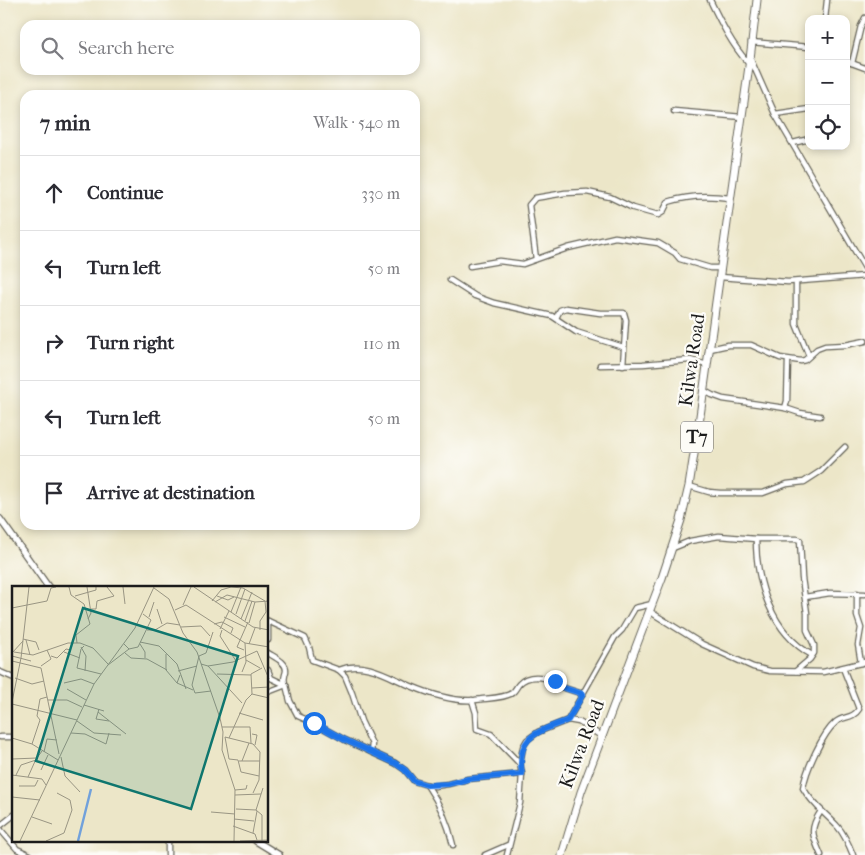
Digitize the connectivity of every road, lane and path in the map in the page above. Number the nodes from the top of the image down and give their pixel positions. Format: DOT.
graph roads {
  1 [pos="710,0"];
  2 [pos="757,0"];
  3 [pos="827,0"];
  4 [pos="825,15"];
  5 [pos="865,18"];
  6 [pos="751,42"];
  7 [pos="805,47"];
  8 [pos="750,62"];
  9 [pos="852,63"];
  10 [pos="865,68"];
  11 [pos="805,110"];
  12 [pos="674,112"];
  13 [pos="775,114"];
  14 [pos="742,117"];
  15 [pos="805,140"];
  16 [pos="793,143"];
  17 [pos="730,198"];
  18 [pos="536,259"];
  19 [pos="470,266"];
  20 [pos="721,268"];
  21 [pos="865,268"];
  22 [pos="865,276"];
  23 [pos="720,277"];
  24 [pos="450,280"];
  25 [pos="796,282"];
  26 [pos="556,318"];
  27 [pos="865,341"];
  28 [pos="623,347"];
  29 [pos="710,349"];
  30 [pos="809,356"];
  31 [pos="788,360"];
  32 [pos="600,365"];
  33 [pos="623,365"];
  34 [pos="707,365"];
  35 [pos="703,390"];
  36 [pos="785,408"];
  37 [pos="820,416"];
  38 [pos="845,447"];
  39 [pos="689,486"];
  40 [pos="0,519"];
  41 [pos="756,539"];
  42 [pos="672,548"];
  43 [pos="48,586"];
  44 [pos="857,593"];
  45 [pos="865,594"];
  46 [pos="805,597"];
  47 [pos="651,608"];
  48 [pos="269,621"];
  49 [pos="862,622"];
  50 [pos="269,654"];
  51 [pos="812,655"];
  52 [pos="863,662"];
  53 [pos="843,668"];
  54 [pos="339,670"];
  55 [pos="796,671"];
  56 [pos="0,672"];
  57 [pos="269,675"];
  58 [pos="12,677"];
  59 [pos="285,684"];
  60 [pos="269,692"];
  61 [pos="583,694"];
  62 [pos="472,700"];
  63 [pos="568,720"];
  64 [pos="603,738"];
  65 [pos="372,752"];
  66 [pos="520,764"];
  67 [pos="522,774"];
  68 [pos="427,785"];
  69 [pos="822,810"];
  70 [pos="12,817"];
  71 [pos="0,827"];
  72 [pos="168,842"];
  73 [pos="258,842"];
  74 [pos="453,844"];
  75 [pos="508,845"];
  76 [pos="30,855"];
  77 [pos="168,855"];
  78 [pos="280,855"];
  79 [pos="485,855"];
  80 [pos="506,855"];
  81 [pos="562,855"];
  82 [pos="821,855"];
  83 [pos="853,855"];
  1 -- 8 [label="street"];
  2 -- 6 [label="highway, Kilwa Road / T7"];
  3 -- 4 [label="street"];
  5 -- 9 [label="street"];
  6 -- 7 [label="street"];
  6 -- 8 [label="highway, Kilwa Road / T7"];
  8 -- 13 [label="street"];
  8 -- 14 [label="highway, Kilwa Road / T7"];
  9 -- 10 [label="street"];
  11 -- 13 [label="street"];
  12 -- 14 [label="street"];
  13 -- 16 [label="street"];
  14 -- 17 [label="highway, Kilwa Road / T7"];
  15 -- 16 [label="street"];
  16 -- 21 [label="street"];
  17 -- 18 [label="street"];
  17 -- 20 [label="highway, Kilwa Road / T7"];
  18 -- 19 [label="street"];
  18 -- 20 [label="street"];
  20 -- 23 [label="highway, Kilwa Road / T7"];
  22 -- 25 [label="street"];
  23 -- 25 [label="street"];
  23 -- 29 [label="highway, Kilwa Road / T7"];
  24 -- 26 [label="street"];
  25 -- 30 [label="street"];
  26 -- 28 [label="street"];
  26 -- 28 [label="street"];
  27 -- 30 [label="street"];
  28 -- 33 [label="street"];
  29 -- 31 [label="street"];
  29 -- 34 [label="highway, Kilwa Road / T7"];
  30 -- 31 [label="street"];
  31 -- 36 [label="street"];
  32 -- 33 [label="street"];
  33 -- 34 [label="street"];
  34 -- 35 [label="highway, Kilwa Road / T7"];
  35 -- 36 [label="street"];
  35 -- 39 [label="highway, Kilwa Road / T7"];
  36 -- 37 [label="street"];
  38 -- 39 [label="street"];
  39 -- 42 [label="highway, Kilwa Road / T7"];
  40 -- 43 [label="street"];
  41 -- 42 [label="street"];
  41 -- 46 [label="street"];
  41 -- 51 [label="street"];
  42 -- 47 [label="highway, Kilwa Road / T7"];
  44 -- 45 [label="street"];
  44 -- 46 [label="street"];
  44 -- 49 [label="street"];
  46 -- 51 [label="street"];
  47 -- 55 [label="street"];
  47 -- 61 [label="street"];
  47 -- 64 [label="highway, Kilwa Road / T7"];
  48 -- 54 [label="street"];
  49 -- 52 [label="street"];
  50 -- 59 [label="street"];
  51 -- 55 [label="street"];
  52 -- 53 [label="street"];
  53 -- 55 [label="street"];
  53 -- 69 [label="street"];
  54 -- 62 [label="street"];
  54 -- 65 [label="street"];
  56 -- 58 [label="street"];
  57 -- 59 [label="street"];
  59 -- 60 [label="street"];
  59 -- 65 [label="street"];
  61 -- 62 [label="street"];
  61 -- 63 [label="street"];
  62 -- 66 [label="street"];
  63 -- 64 [label="street"];
  63 -- 66 [label="street"];
  64 -- 81 [label="highway, Kilwa Road / T7"];
  65 -- 68 [label="street"];
  66 -- 67 [label="street"];
  67 -- 68 [label="street"];
  67 -- 75 [label="street"];
  68 -- 74 [label="street"];
  69 -- 82 [label="street"];
  69 -- 83 [label="street"];
  70 -- 71 [label="street"];
  71 -- 76 [label="street"];
  72 -- 77 [label="street"];
  73 -- 78 [label="street"];
  75 -- 79 [label="street"];
  75 -- 80 [label="street"];
}
